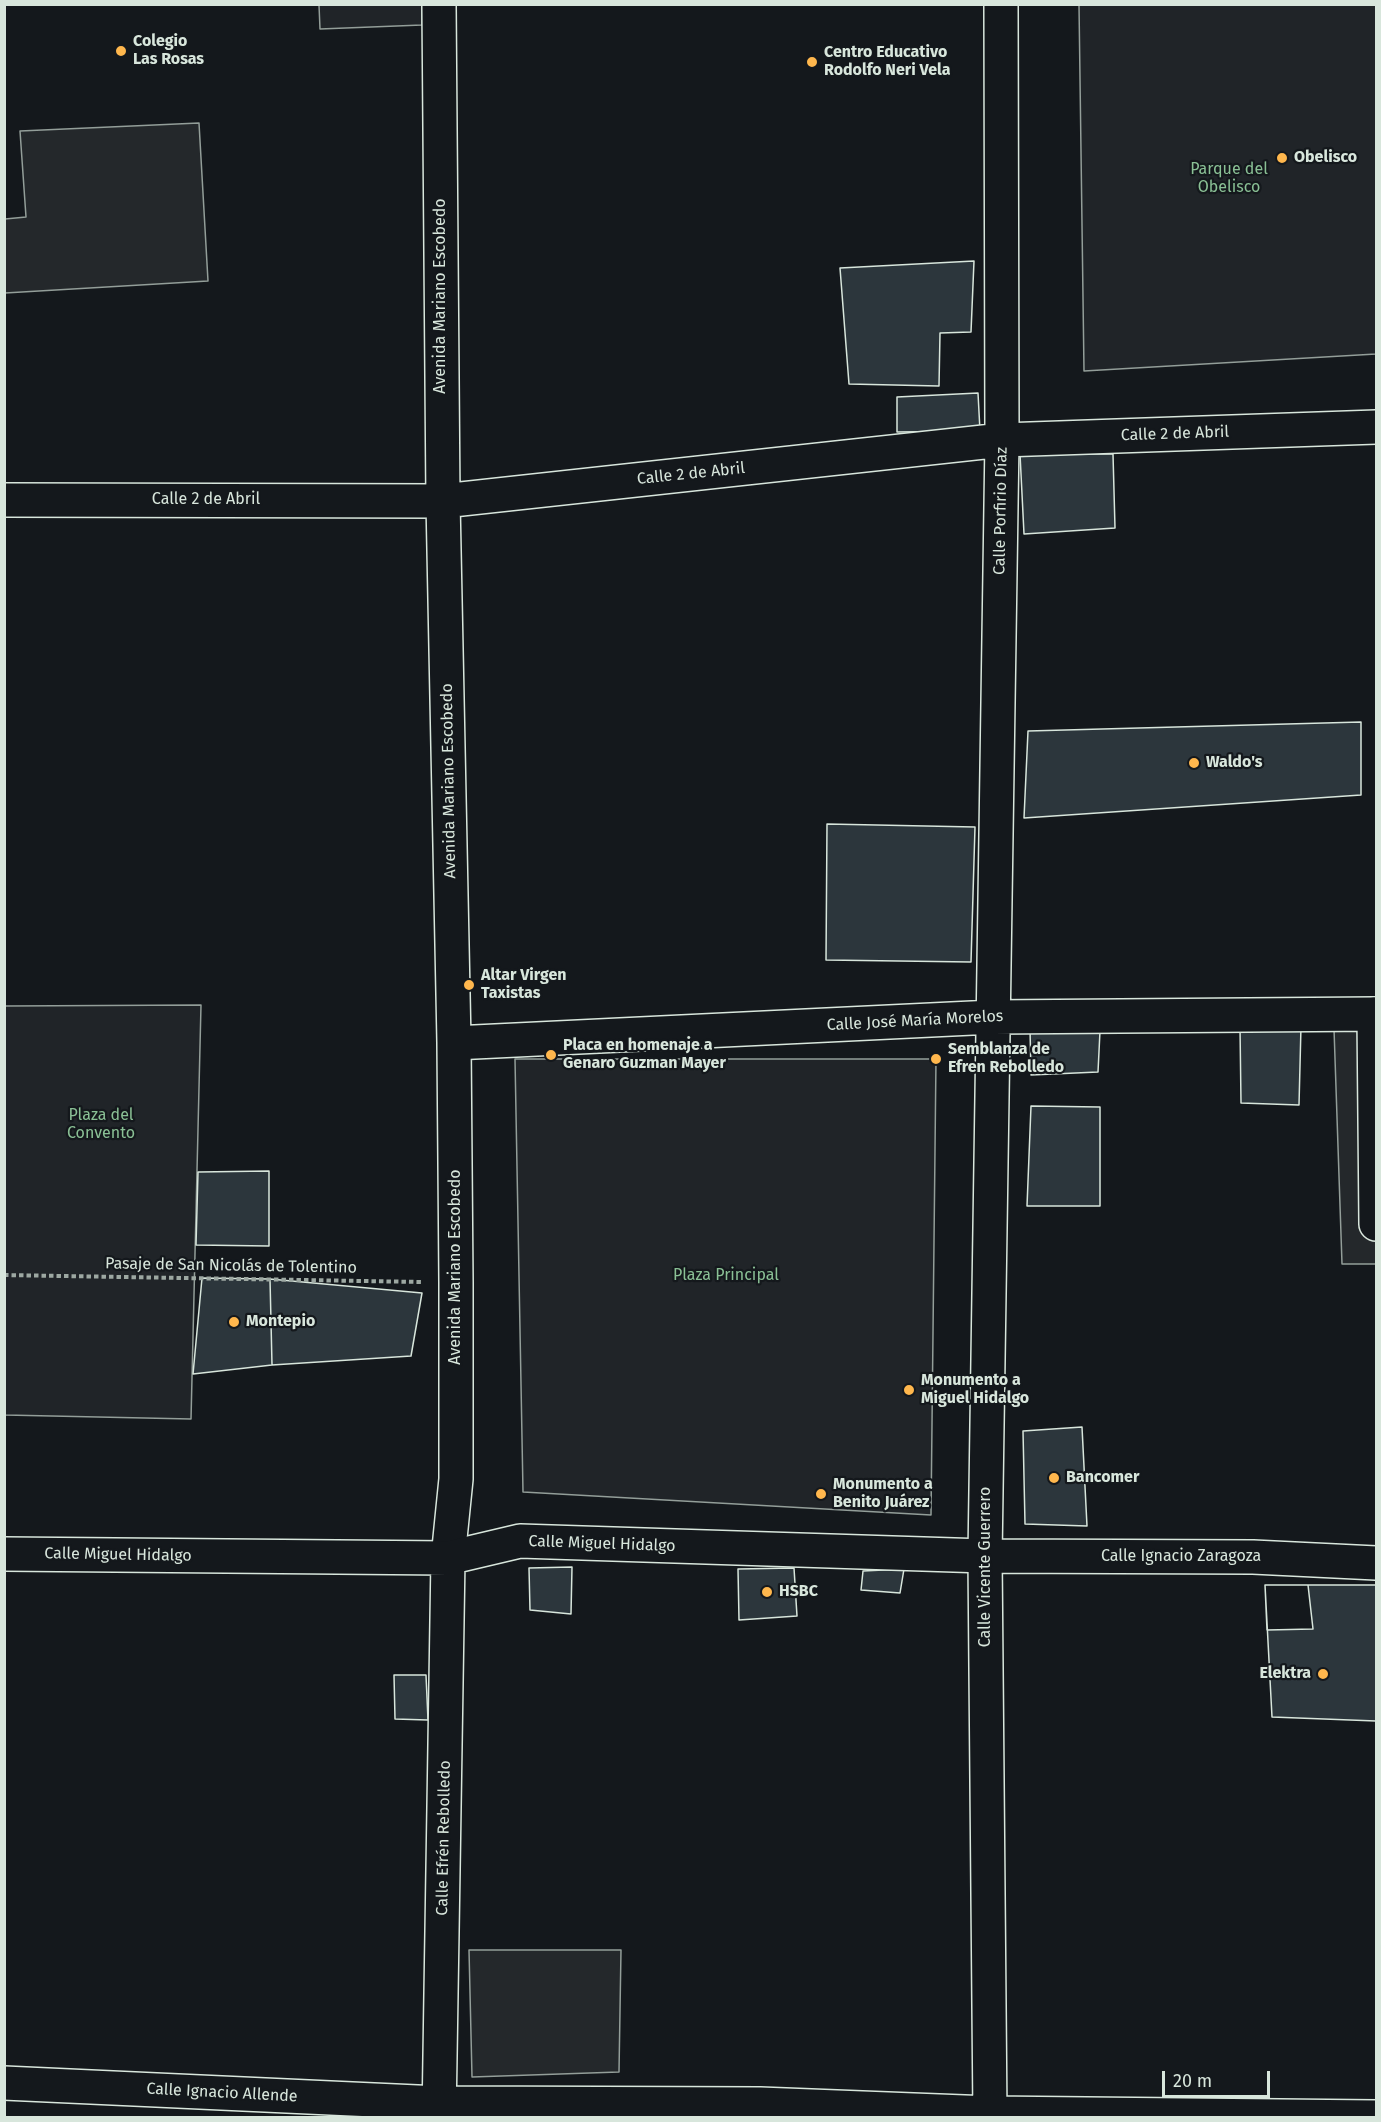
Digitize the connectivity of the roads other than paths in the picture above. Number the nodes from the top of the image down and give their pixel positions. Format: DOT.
graph roads {
  1 [pos="439,4"];
  2 [pos="1001,4"];
  3 [pos="1377,427"];
  4 [pos="1002,440"];
  5 [pos="4,500"];
  6 [pos="443,501"];
  7 [pos="1375,1014"];
  8 [pos="993,1017"];
  9 [pos="454,1043"];
  10 [pos="1376,1103"];
  11 [pos="1377,1224"];
  12 [pos="4,1554"];
  13 [pos="985,1556"];
  14 [pos="448,1558"];
  15 [pos="1377,1563"];
  16 [pos="4,2083"];
  17 [pos="439,2110"];
  18 [pos="870,2114"];
  19 [pos="990,2115"];
  20 [pos="1279,2116"];
  21 [pos="1377,2117"];
  1 -- 6 [label="street, Avenida Mariano Escobedo"];
  2 -- 4 [label="street, Calle Porfirio Díaz"];
  3 -- 4 [label="street, Calle 2 de Abril"];
  4 -- 6 [label="street, Calle 2 de Abril"];
  4 -- 8 [label="street, Calle Porfirio Díaz"];
  5 -- 6 [label="street, Calle 2 de Abril"];
  6 -- 9 [label="street, Avenida Mariano Escobedo"];
  7 -- 8 [label="street, Calle José María Morelos"];
  7 -- 10 [label="street"];
  8 -- 9 [label="street, Calle José María Morelos"];
  8 -- 13 [label="street, Calle Vicente Guerrero"];
  9 -- 14 [label="street, Avenida Mariano Escobedo"];
  10 -- 11 [label="street"];
  12 -- 14 [label="street, Calle Miguel Hidalgo"];
  13 -- 14 [label="street, Calle Miguel Hidalgo"];
  13 -- 15 [label="street, Calle Ignacio Zaragoza"];
  13 -- 19 [label="street, Calle Vicente Guerrero"];
  14 -- 17 [label="street, Calle Efrén Rebolledo"];
  16 -- 17 [label="street, Calle Ignacio Allende"];
  17 -- 18 [label="street, Calle Ignacio Allende"];
  18 -- 19 [label="street, Calle Ignacio Allende"];
  19 -- 20 [label="street, Calle Ignacio Allende"];
  20 -- 21 [label="street, Calle Ignacio Allende"];
}
